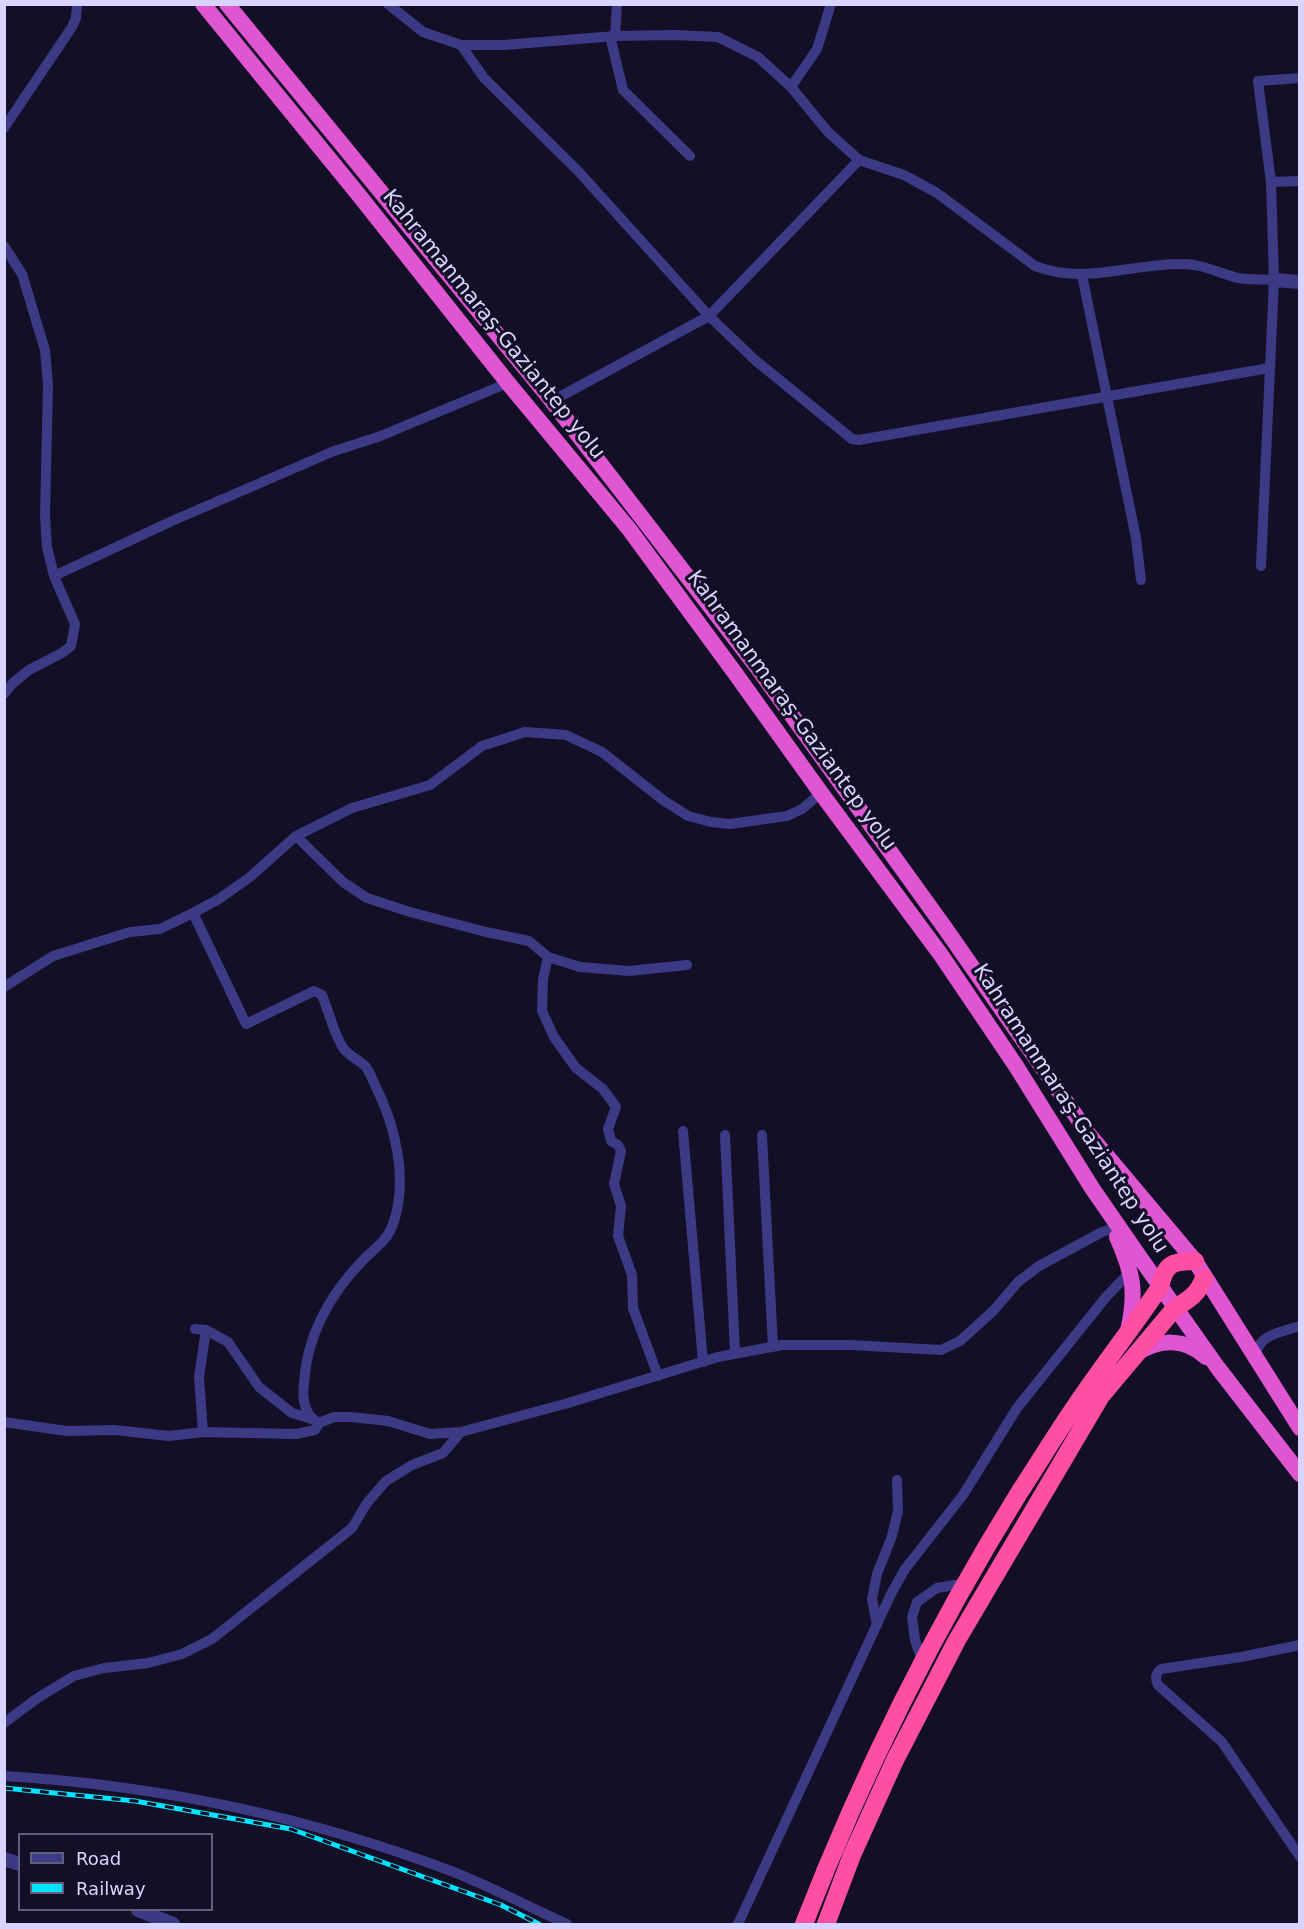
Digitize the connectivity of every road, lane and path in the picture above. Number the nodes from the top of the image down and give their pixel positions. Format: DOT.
graph roads {
  1 [pos="77,4"];
  2 [pos="203,4"];
  3 [pos="227,4"];
  4 [pos="388,4"];
  5 [pos="616,4"];
  6 [pos="831,4"];
  7 [pos="613,36"];
  8 [pos="461,45"];
  9 [pos="1299,78"];
  10 [pos="791,87"];
  11 [pos="4,128"];
  12 [pos="690,156"];
  13 [pos="859,160"];
  14 [pos="1299,181"];
  15 [pos="1271,182"];
  16 [pos="4,246"];
  17 [pos="1082,275"];
  18 [pos="1274,280"];
  19 [pos="1299,282"];
  20 [pos="709,316"];
  21 [pos="1269,368"];
  22 [pos="508,383"];
  23 [pos="1107,397"];
  24 [pos="552,401"];
  25 [pos="1262,566"];
  26 [pos="54,576"];
  27 [pos="1141,580"];
  28 [pos="4,694"];
  29 [pos="821,794"];
  30 [pos="296,836"];
  31 [pos="193,913"];
  32 [pos="548,957"];
  33 [pos="687,965"];
  34 [pos="4,987"];
  35 [pos="683,1131"];
  36 [pos="725,1135"];
  37 [pos="762,1136"];
  38 [pos="1092,1188"];
  39 [pos="1112,1229"];
  40 [pos="1195,1261"];
  41 [pos="1131,1271"];
  42 [pos="1204,1278"];
  43 [pos="1160,1287"];
  44 [pos="1175,1308"];
  45 [pos="1234,1324"];
  46 [pos="1299,1326"];
  47 [pos="1128,1333"];
  48 [pos="1267,1337"];
  49 [pos="773,1347"];
  50 [pos="735,1353"];
  51 [pos="1133,1355"];
  52 [pos="703,1362"];
  53 [pos="1258,1363"];
  54 [pos="1218,1368"];
  55 [pos="658,1376"];
  56 [pos="315,1421"];
  57 [pos="4,1422"];
  58 [pos="1299,1428"];
  59 [pos="203,1432"];
  60 [pos="461,1432"];
  61 [pos="1299,1474"];
  62 [pos="897,1480"];
  63 [pos="967,1583"];
  64 [pos="877,1625"];
  65 [pos="1299,1645"];
  66 [pos="923,1664"];
  67 [pos="4,1723"];
  68 [pos="4,1776"];
  69 [pos="1299,1857"];
  70 [pos="140,1911"];
  71 [pos="173,1924"];
  72 [pos="567,1924"];
  73 [pos="738,1924"];
  74 [pos="804,1924"];
  75 [pos="826,1924"];
  1 -- 11 [label="street"];
  2 -- 22 [label="highway, Kahramanmaraş-Gaziantep yolu"];
  3 -- 24 [label="highway, Kahramanmaraş-Gaziantep yolu"];
  4 -- 8 [label="street"];
  5 -- 7 [label="street"];
  6 -- 10 [label="street"];
  7 -- 8 [label="street"];
  7 -- 10 [label="street"];
  7 -- 12 [label="street"];
  8 -- 20 [label="street"];
  9 -- 15 [label="street"];
  10 -- 13 [label="street"];
  13 -- 17 [label="street"];
  13 -- 20 [label="street"];
  14 -- 15 [label="street"];
  15 -- 18 [label="street"];
  16 -- 26 [label="street"];
  17 -- 18 [label="street"];
  17 -- 23 [label="street"];
  18 -- 19 [label="street"];
  18 -- 21 [label="street"];
  20 -- 23 [label="street"];
  20 -- 24 [label="street"];
  21 -- 23 [label="street"];
  21 -- 25 [label="street"];
  22 -- 26 [label="street"];
  22 -- 29 [label="highway, Kahramanmaraş-Gaziantep yolu"];
  23 -- 27 [label="street"];
  24 -- 40 [label="highway, Kahramanmaraş-Gaziantep yolu"];
  26 -- 28 [label="street"];
  29 -- 30 [label="street"];
  29 -- 38 [label="highway, Kahramanmaraş-Gaziantep yolu"];
  30 -- 31 [label="street"];
  30 -- 32 [label="street"];
  31 -- 34 [label="street"];
  31 -- 56 [label="street"];
  32 -- 33 [label="street"];
  32 -- 55 [label="street"];
  35 -- 52 [label="street"];
  36 -- 50 [label="street"];
  37 -- 49 [label="street"];
  38 -- 39 [label="highway"];
  38 -- 43 [label="highway, Kahramanmaraş-Gaziantep yolu"];
  39 -- 41 [label="highway"];
  39 -- 49 [label="street"];
  40 -- 42 [label="highway, Kahramanmaraş-Gaziantep yolu"];
  40 -- 43 [label="highway"];
  41 -- 47 [label="highway"];
  41 -- 64 [label="street"];
  42 -- 44 [label="highway"];
  42 -- 45 [label="highway, Kahramanmaraş-Gaziantep yolu"];
  43 -- 44 [label="highway, Kahramanmaraş-Gaziantep yolu"];
  43 -- 47 [label="highway"];
  44 -- 51 [label="highway"];
  44 -- 54 [label="highway, Kahramanmaraş-Gaziantep yolu"];
  45 -- 48 [label="street"];
  45 -- 53 [label="highway, Kahramanmaraş-Gaziantep yolu"];
  46 -- 48 [label="street"];
  47 -- 63 [label="highway"];
  48 -- 53 [label="street"];
  49 -- 50 [label="street"];
  50 -- 52 [label="street"];
  51 -- 54 [label="highway"];
  51 -- 75 [label="highway"];
  52 -- 55 [label="street"];
  53 -- 58 [label="highway, Kahramanmaraş-Gaziantep yolu"];
  54 -- 61 [label="highway, Kahramanmaraş-Gaziantep yolu"];
  55 -- 60 [label="street"];
  56 -- 59 [label="street"];
  56 -- 59 [label="street"];
  56 -- 60 [label="street"];
  57 -- 59 [label="street"];
  60 -- 67 [label="street"];
  62 -- 64 [label="street"];
  63 -- 66 [label="highway"];
  63 -- 66 [label="street"];
  64 -- 73 [label="street"];
  65 -- 69 [label="street"];
  66 -- 74 [label="highway"];
  68 -- 72 [label="street"];
  70 -- 71 [label="street"];
}
